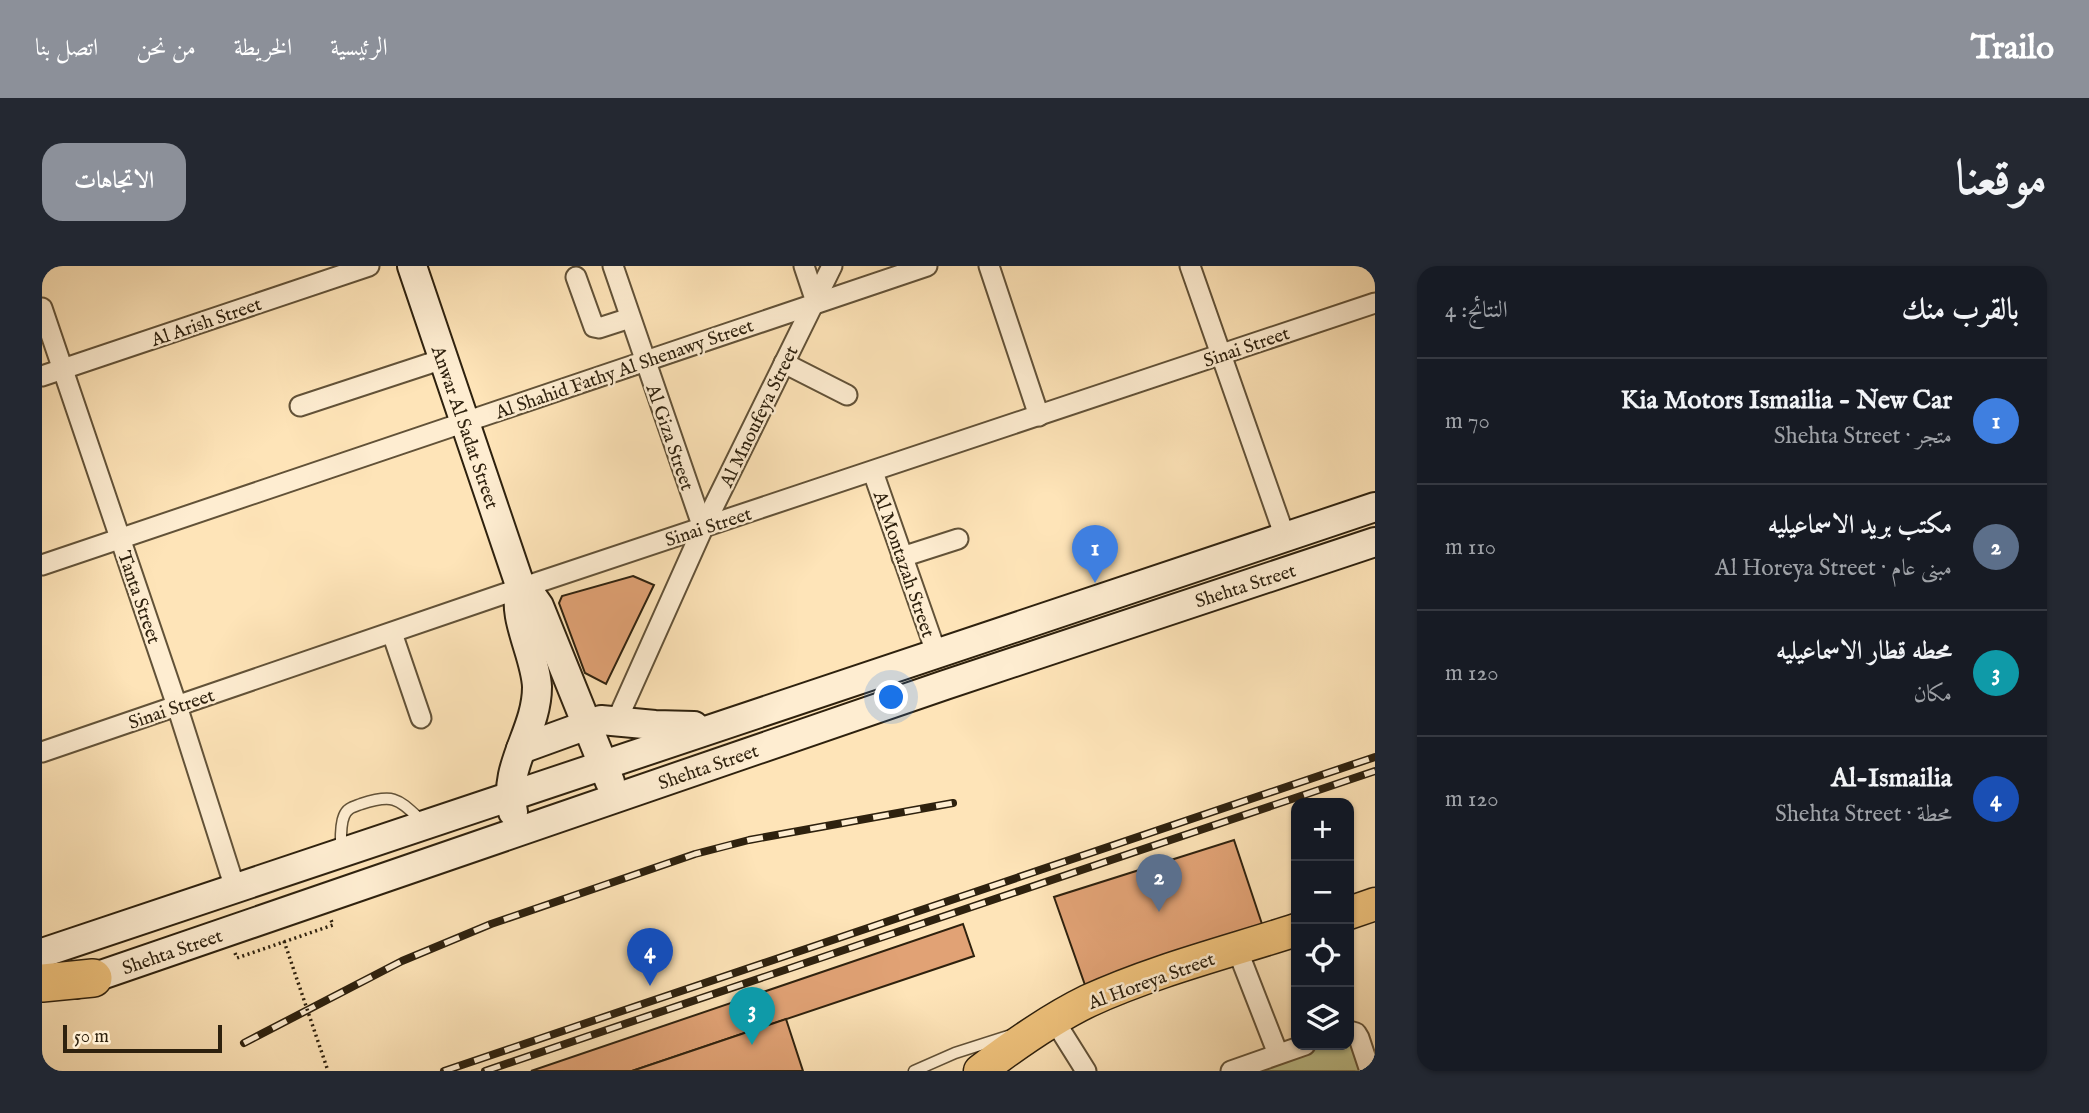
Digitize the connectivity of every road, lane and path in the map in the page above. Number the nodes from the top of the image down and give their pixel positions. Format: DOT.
graph roads {
  1 [pos="369,266"];
  2 [pos="412,266"];
  3 [pos="612,266"];
  4 [pos="804,266"];
  5 [pos="832,266"];
  6 [pos="928,266"];
  7 [pos="989,266"];
  8 [pos="1190,266"];
  9 [pos="576,277"];
  10 [pos="814,301"];
  11 [pos="1375,303"];
  12 [pos="42,308"];
  13 [pos="630,317"];
  14 [pos="1221,355"];
  15 [pos="443,359"];
  16 [pos="644,361"];
  17 [pos="783,363"];
  18 [pos="63,369"];
  19 [pos="42,376"];
  20 [pos="847,395"];
  21 [pos="300,406"];
  22 [pos="1039,416"];
  23 [pos="465,422"];
  24 [pos="873,472"];
  25 [pos="1375,507"];
  26 [pos="703,528"];
  27 [pos="1285,537"];
  28 [pos="958,539"];
  29 [pos="120,540"];
  30 [pos="1375,542"];
  31 [pos="902,557"];
  32 [pos="42,565"];
  33 [pos="521,588"];
  34 [pos="392,632"];
  35 [pos="937,655"];
  36 [pos="177,706"];
  37 [pos="421,718"];
  38 [pos="617,720"];
  39 [pos="587,723"];
  40 [pos="718,726"];
  41 [pos="521,749"];
  42 [pos="42,752"];
  43 [pos="604,764"];
  44 [pos="510,797"];
  45 [pos="610,799"];
  46 [pos="426,825"];
  47 [pos="520,830"];
  48 [pos="341,853"];
  49 [pos="235,888"];
  50 [pos="1375,904"];
  51 [pos="1354,911"];
  52 [pos="333,925"];
  53 [pos="1291,932"];
  54 [pos="284,941"];
  55 [pos="1237,949"];
  56 [pos="42,953"];
  57 [pos="237,958"];
  58 [pos="93,978"];
  59 [pos="42,983"];
  60 [pos="42,995"];
  61 [pos="1046,1024"];
  62 [pos="1354,1032"];
  63 [pos="1291,1050"];
  64 [pos="1278,1054"];
  65 [pos="328,1071"];
  66 [pos="914,1071"];
  67 [pos="980,1071"];
  68 [pos="1019,1071"];
  69 [pos="1086,1071"];
  70 [pos="1231,1071"];
  71 [pos="1370,1071"];
  1 -- 18 [label="street, Al Arish Street"];
  2 -- 15 [label="main road, Anwar Al Sadat Street"];
  3 -- 13 [label="street, Al Giza Street"];
  4 -- 10 [label="street"];
  5 -- 10 [label="street, Al Mnoufeya Street"];
  6 -- 10 [label="street, Al Shahid Fathy Al Shenawy Street"];
  7 -- 22 [label="street"];
  8 -- 14 [label="street"];
  9 -- 13 [label="street"];
  10 -- 16 [label="street, Al Shahid Fathy Al Shenawy Street"];
  10 -- 17 [label="street, Al Mnoufeya Street"];
  11 -- 14 [label="street, Sinai Street"];
  12 -- 18 [label="street, Tanta Street"];
  13 -- 16 [label="street, Al Giza Street"];
  14 -- 22 [label="street, Sinai Street"];
  14 -- 27 [label="street"];
  15 -- 21 [label="street"];
  15 -- 23 [label="main road, Anwar Al Sadat Street"];
  16 -- 23 [label="street, Al Shahid Fathy Al Shenawy Street"];
  16 -- 26 [label="street, Al Giza Street"];
  17 -- 20 [label="street"];
  17 -- 26 [label="street, Al Mnoufeya Street"];
  18 -- 19 [label="street, Al Arish Street"];
  18 -- 29 [label="street, Tanta Street"];
  22 -- 24 [label="street, Sinai Street"];
  23 -- 29 [label="street, Al Shahid Fathy Al Shenawy Street"];
  23 -- 33 [label="main road, Anwar Al Sadat Street"];
  24 -- 26 [label="street, Sinai Street"];
  24 -- 31 [label="street, Al Montazah Street"];
  25 -- 27 [label="main road, Shehta Street"];
  26 -- 33 [label="street, Sinai Street"];
  26 -- 38 [label="street, Al Mnoufeya Street"];
  27 -- 35 [label="main road, Shehta Street"];
  28 -- 31 [label="street"];
  29 -- 32 [label="street, Al Shahid Fathy Al Shenawy Street"];
  29 -- 36 [label="street, Tanta Street"];
  30 -- 45 [label="main road, Shehta Street"];
  31 -- 35 [label="street, Al Montazah Street"];
  33 -- 34 [label="street, Sinai Street"];
  33 -- 39 [label="main road, Anwar Al Sadat Street"];
  33 -- 41 [label="main road, Anwar Al Sadat Street"];
  34 -- 36 [label="street, Sinai Street"];
  34 -- 37 [label="street"];
  35 -- 40 [label="main road, Shehta Street"];
  36 -- 42 [label="street, Sinai Street"];
  36 -- 49 [label="street, Tanta Street"];
  38 -- 39 [label="main road"];
  38 -- 40 [label="main road"];
  39 -- 41 [label="main road"];
  39 -- 43 [label="main road, Anwar Al Sadat Street"];
  40 -- 43 [label="main road, Shehta Street"];
  41 -- 44 [label="main road, Anwar Al Sadat Street"];
  43 -- 44 [label="main road, Shehta Street"];
  43 -- 45 [label="main road, Anwar Al Sadat Street"];
  44 -- 46 [label="main road, Shehta Street"];
  44 -- 47 [label="main road, Anwar Al Sadat Street"];
  45 -- 47 [label="main road, Shehta Street"];
  46 -- 48 [label="main road, Shehta Street"];
  46 -- 48 [label="lane"];
  47 -- 58 [label="main road, Shehta Street"];
  48 -- 49 [label="main road, Shehta Street"];
  49 -- 56 [label="main road, Shehta Street"];
  50 -- 51 [label="main road"];
  52 -- 54 [label="path"];
  53 -- 55 [label="main road, Al Horeya Street"];
  54 -- 57 [label="path"];
  54 -- 65 [label="path, bridge"];
  55 -- 61 [label="main road, Al Horeya Street"];
  55 -- 64 [label="street"];
  58 -- 59 [label="highway"];
  58 -- 60 [label="main road, Shehta Street"];
  61 -- 66 [label="lane"];
  61 -- 67 [label="main road, Al Horeya Street"];
  61 -- 68 [label="main road"];
  61 -- 69 [label="street"];
  62 -- 71 [label="street"];
  63 -- 64 [label="street"];
  64 -- 70 [label="street"];
}
